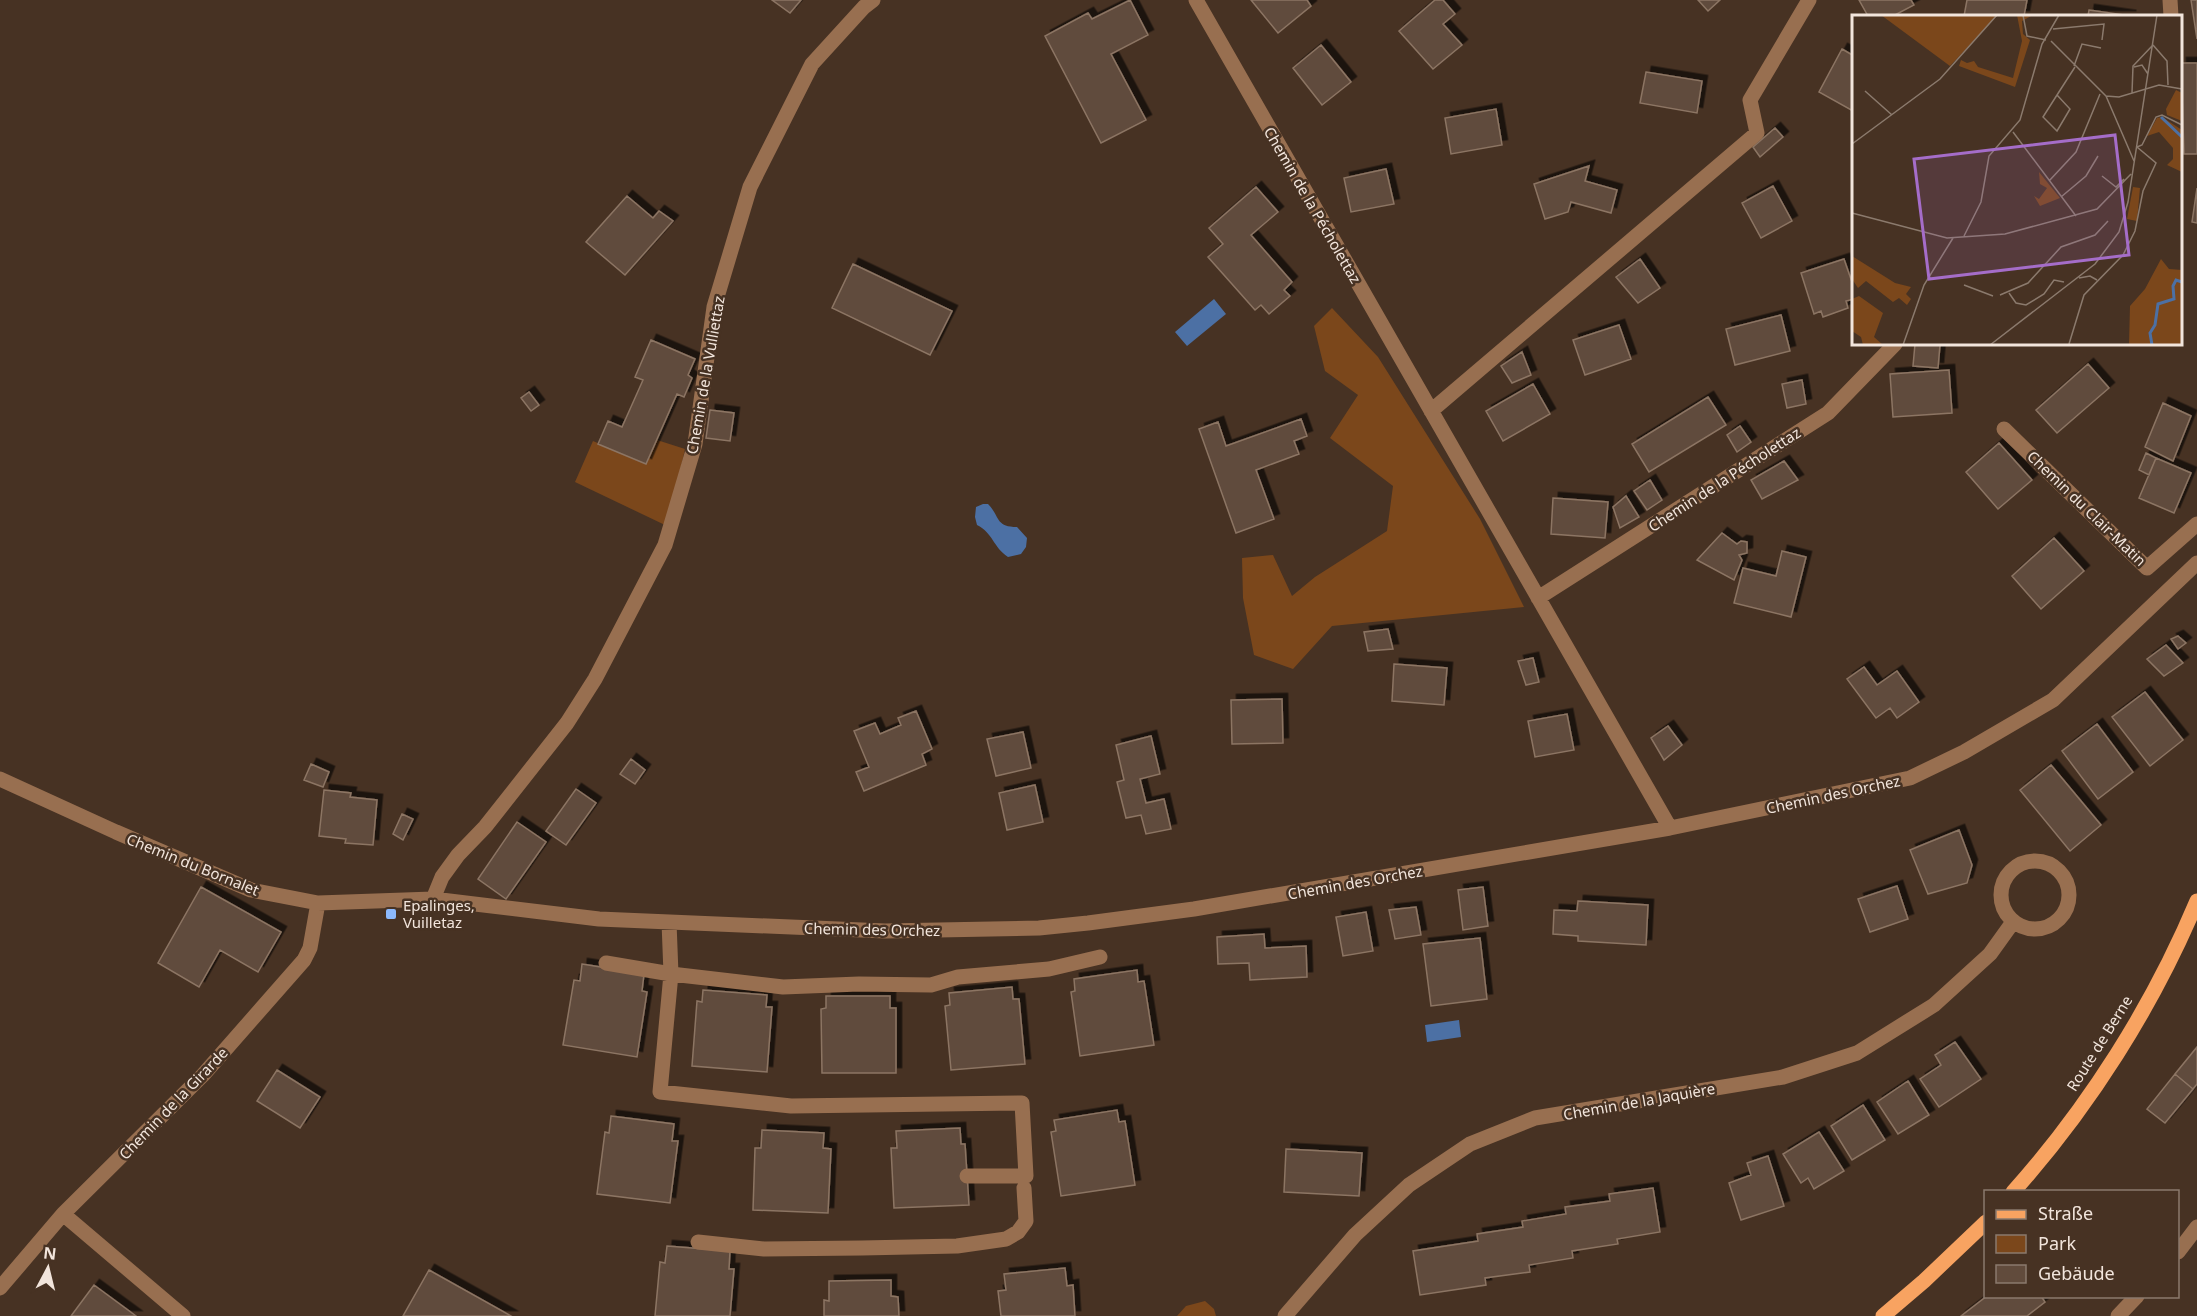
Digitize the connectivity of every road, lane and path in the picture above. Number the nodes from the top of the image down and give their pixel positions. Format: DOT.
graph roads {
  1 [pos="873,0"];
  2 [pos="1196,0"];
  3 [pos="1809,0"];
  4 [pos="2170,0"];
  5 [pos="2171,15"];
  6 [pos="1894,345"];
  7 [pos="1431,411"];
  8 [pos="2004,429"];
  9 [pos="2197,524"];
  10 [pos="2197,563"];
  11 [pos="1538,598"];
  12 [pos="0,779"];
  13 [pos="1670,828"];
  14 [pos="433,899"];
  15 [pos="2197,901"];
  16 [pos="318,903"];
  17 [pos="669,922"];
  18 [pos="2013,922"];
  19 [pos="1100,957"];
  20 [pos="606,963"];
  21 [pos="671,975"];
  22 [pos="967,1176"];
  23 [pos="1024,1188"];
  24 [pos="2014,1190"];
  25 [pos="68,1218"];
  26 [pos="1984,1224"];
  27 [pos="2197,1227"];
  28 [pos="698,1242"];
  29 [pos="2179,1251"];
  30 [pos="0,1288"];
  31 [pos="2135,1298"];
  32 [pos="183,1316"];
  33 [pos="1285,1316"];
  34 [pos="1883,1316"];
  35 [pos="2118,1316"];
  1 -- 14 [label="street, Chemin de la Vulliettaz"];
  2 -- 7 [label="street, Chemin de la Pécholettaz"];
  3 -- 7 [label="street"];
  4 -- 5 [label="street"];
  6 -- 11 [label="street, Chemin de la Pécholettaz"];
  7 -- 11 [label="street, Chemin de la Pécholettaz"];
  8 -- 9 [label="street, Chemin du Clair-Matin"];
  10 -- 13 [label="street, Chemin des Orchez"];
  11 -- 13 [label="street, Chemin de la Pécholettaz"];
  12 -- 16 [label="street, Chemin du Bornalet"];
  13 -- 17 [label="street, Chemin des Orchez"];
  14 -- 16 [label="street, Chemin du Bornalet"];
  14 -- 17 [label="street, Chemin des Orchez"];
  15 -- 24 [label="main road, Route de Berne"];
  16 -- 25 [label="street, Chemin de la Girarde"];
  17 -- 21 [label="street"];
  18 -- 18 [label="street"];
  18 -- 33 [label="street, Chemin de la Jaquière"];
  19 -- 21 [label="street"];
  20 -- 21 [label="street"];
  21 -- 22 [label="street"];
  23 -- 28 [label="street"];
  25 -- 30 [label="street, Chemin de la Girarde"];
  25 -- 32 [label="street"];
  26 -- 34 [label="main road"];
  27 -- 29 [label="street"];
  31 -- 35 [label="street"];
}
